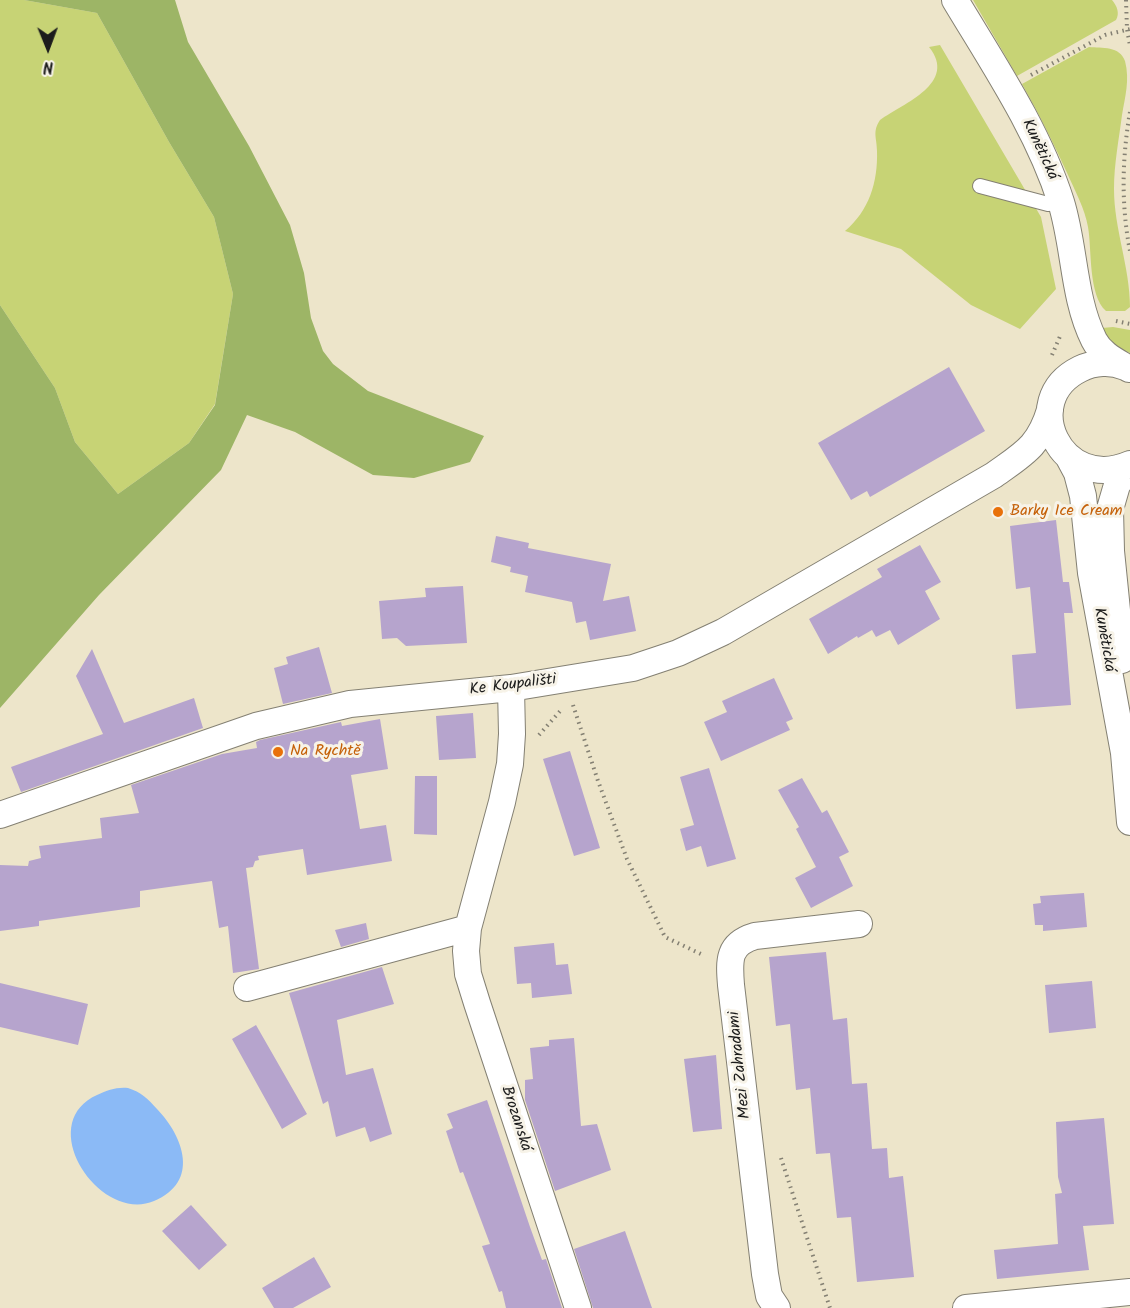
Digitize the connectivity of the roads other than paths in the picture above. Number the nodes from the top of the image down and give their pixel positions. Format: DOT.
graph roads {
  1 [pos="955,0"];
  2 [pos="980,186"];
  3 [pos="1061,200"];
  4 [pos="1084,315"];
  5 [pos="1129,369"];
  6 [pos="1054,401"];
  7 [pos="1065,455"];
  8 [pos="1130,466"];
  9 [pos="994,474"];
  10 [pos="511,688"];
  11 [pos="1124,753"];
  12 [pos="0,815"];
  13 [pos="1130,822"];
  14 [pos="859,924"];
  15 [pos="468,928"];
  16 [pos="247,988"];
  17 [pos="1130,1292"];
  18 [pos="578,1308"];
  19 [pos="777,1308"];
  20 [pos="966,1308"];
  1 -- 3 [label="street, Kunětická"];
  2 -- 3 [label="lane"];
  3 -- 4 [label="street, Kunětická"];
  4 -- 5 [label="street, Kunětická"];
  4 -- 6 [label="street, Kunětická"];
  5 -- 6 [label="street"];
  6 -- 7 [label="street, Kunětická"];
  6 -- 9 [label="street, Ke Koupališti"];
  7 -- 8 [label="street"];
  7 -- 9 [label="street, Ke Koupališti"];
  7 -- 11 [label="street, Kunětická"];
  8 -- 11 [label="street, Kunětická"];
  9 -- 10 [label="street, Ke Koupališti"];
  10 -- 12 [label="street, Ke Koupališti"];
  10 -- 15 [label="street, Brozanská"];
  11 -- 13 [label="street, Kunětická"];
  14 -- 19 [label="street, Mezi Zahradami"];
  15 -- 16 [label="street"];
  15 -- 18 [label="street, Brozanská"];
  17 -- 20 [label="street"];
}
